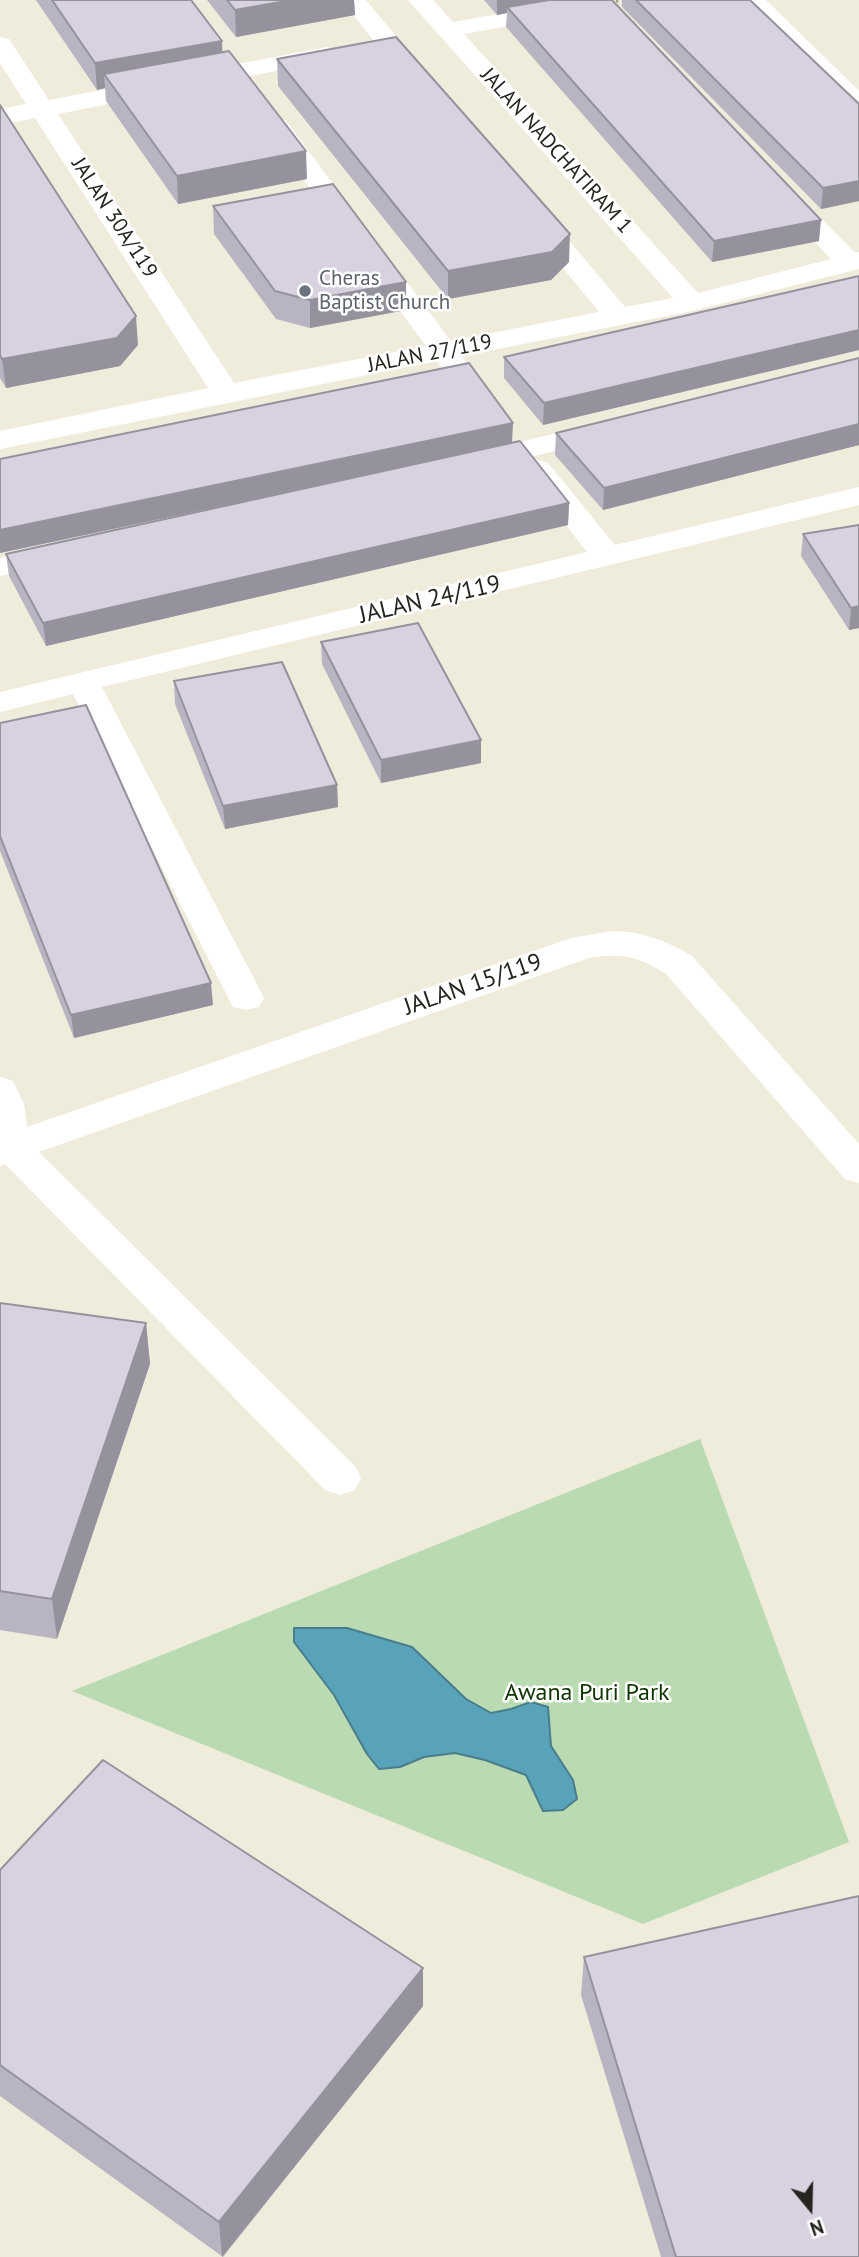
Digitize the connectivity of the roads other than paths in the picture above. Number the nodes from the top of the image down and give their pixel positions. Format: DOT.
graph roads {
  1 [pos="353,0"];
  2 [pos="420,0"];
  3 [pos="752,0"];
  4 [pos="611,2"];
  5 [pos="447,30"];
  6 [pos="387,42"];
  7 [pos="0,44"];
  8 [pos="229,61"];
  9 [pos="432,95"];
  10 [pos="859,105"];
  11 [pos="44,108"];
  12 [pos="0,117"];
  13 [pos="763,173"];
  14 [pos="521,201"];
  15 [pos="854,261"];
  16 [pos="692,303"];
  17 [pos="618,317"];
  18 [pos="444,351"];
  19 [pos="475,391"];
  20 [pos="226,393"];
  21 [pos="631,424"];
  22 [pos="0,440"];
  23 [pos="515,441"];
  24 [pos="456,466"];
  25 [pos="859,496"];
  26 [pos="80,549"];
  27 [pos="608,557"];
  28 [pos="0,567"];
  29 [pos="83,682"];
  30 [pos="0,702"];
  31 [pos="246,998"];
  32 [pos="0,1090"];
  33 [pos="5,1149"];
  34 [pos="859,1169"];
  35 [pos="340,1478"];
  1 -- 6 [label="street"];
  2 -- 5 [label="street, JALAN NADCHATIRAM 1"];
  3 -- 10 [label="street"];
  4 -- 5 [label="street"];
  5 -- 16 [label="street, JALAN NADCHATIRAM 1"];
  6 -- 8 [label="street"];
  6 -- 9 [label="street"];
  7 -- 11 [label="street, JALAN 30A/119"];
  8 -- 11 [label="street"];
  8 -- 18 [label="street"];
  11 -- 12 [label="street"];
  11 -- 20 [label="street, JALAN 30A/119"];
  13 -- 15 [label="street"];
  14 -- 17 [label="street"];
  15 -- 16 [label="street, JALAN 27/119"];
  16 -- 17 [label="street, JALAN 27/119"];
  17 -- 18 [label="street, JALAN 27/119"];
  18 -- 19 [label="street"];
  18 -- 20 [label="street, JALAN 27/119"];
  20 -- 22 [label="street, JALAN 27/119"];
  21 -- 23 [label="street"];
  23 -- 24 [label="street"];
  23 -- 27 [label="street"];
  25 -- 27 [label="street, JALAN 24/119"];
  26 -- 28 [label="street"];
  27 -- 29 [label="street, JALAN 24/119"];
  29 -- 30 [label="street, JALAN 24/119"];
  29 -- 31 [label="street"];
  32 -- 33 [label="street"];
  33 -- 34 [label="street, JALAN 15/119"];
  33 -- 35 [label="street"];
}
